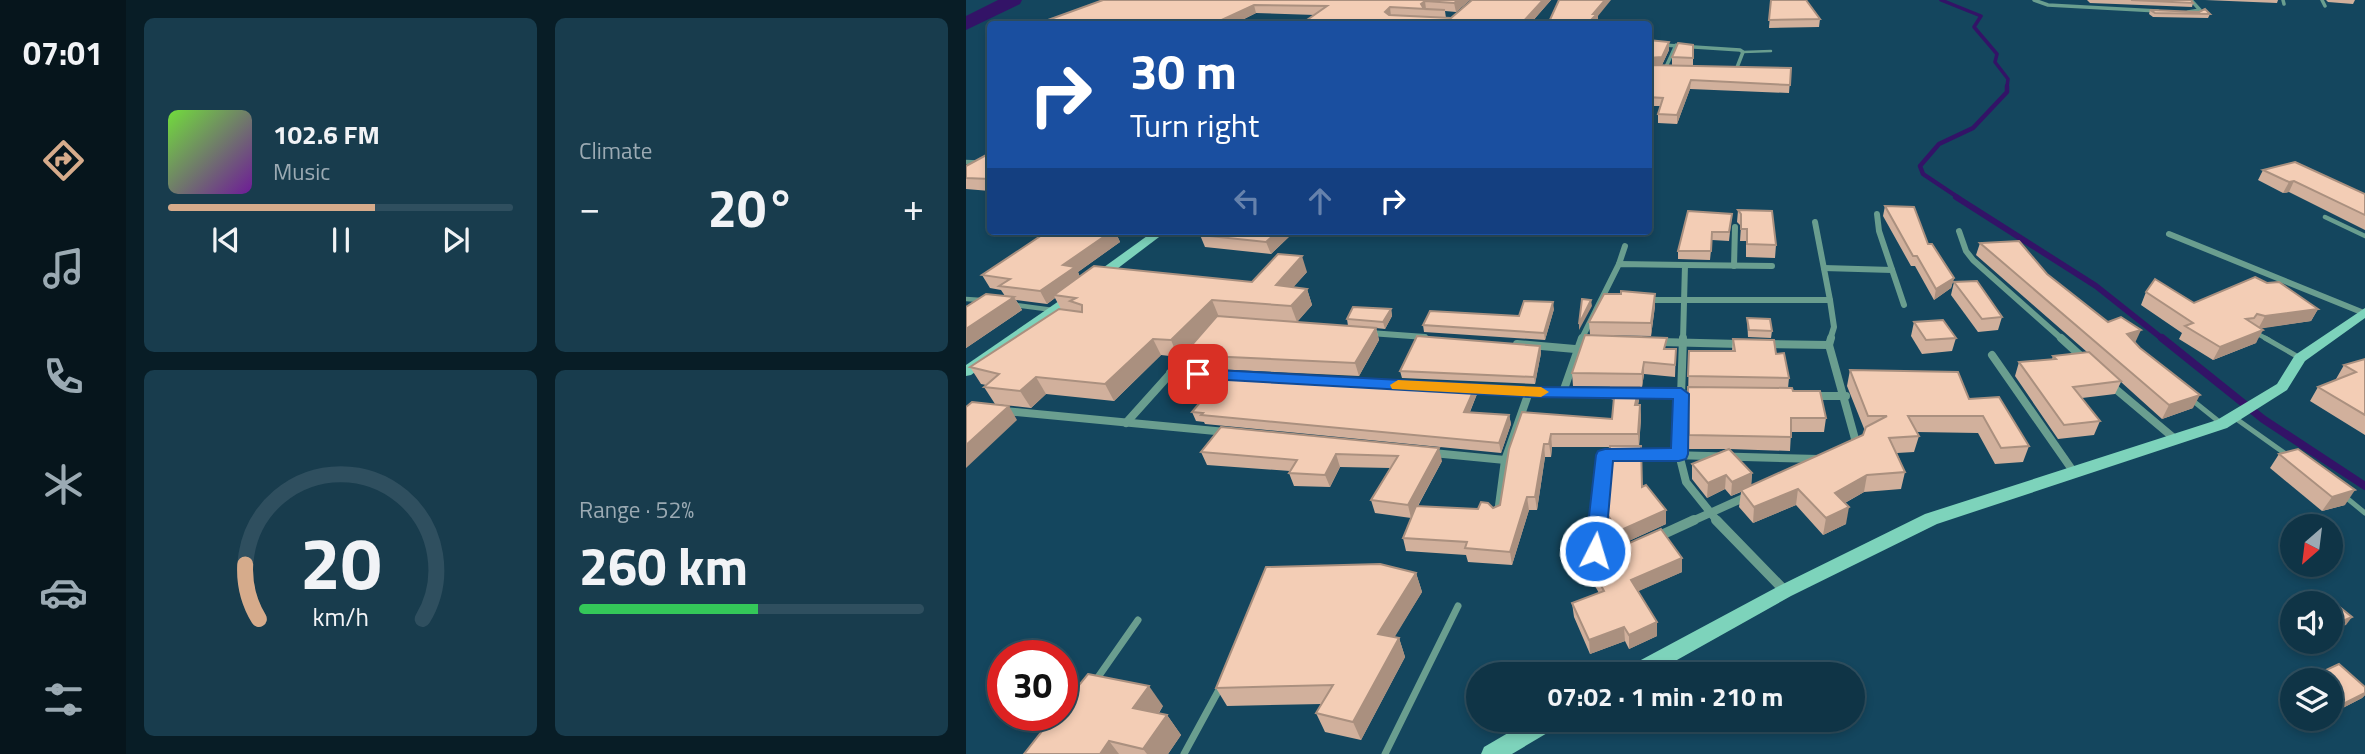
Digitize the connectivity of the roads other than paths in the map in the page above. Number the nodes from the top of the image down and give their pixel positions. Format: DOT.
graph roads {
  1 [pos="2035,0"];
  2 [pos="2060,0"];
  3 [pos="2111,0"];
  4 [pos="2191,0"];
  5 [pos="2322,0"];
  6 [pos="2064,6"];
  7 [pos="2325,6"];
  8 [pos="2116,9"];
  9 [pos="2166,11"];
  10 [pos="2179,12"];
  11 [pos="1652,44"];
  12 [pos="1676,45"];
  13 [pos="1771,51"];
  14 [pos="1743,52"];
  15 [pos="1657,69"];
  16 [pos="1665,69"];
  17 [pos="1677,69"];
  18 [pos="1726,71"];
  19 [pos="966,162"];
  20 [pos="987,163"];
  21 [pos="1878,214"];
  22 [pos="2325,217"];
  23 [pos="1815,222"];
  24 [pos="1735,227"];
  25 [pos="1959,231"];
  26 [pos="2169,234"];
  27 [pos="1156,235"];
  28 [pos="2365,236"];
  29 [pos="1625,246"];
  30 [pos="1619,264"];
  31 [pos="1685,265"];
  32 [pos="1734,266"];
  33 [pos="1772,266"];
  34 [pos="1824,268"];
  35 [pos="1892,270"];
  36 [pos="966,299"];
  37 [pos="1684,299"];
  38 [pos="1638,300"];
  39 [pos="1830,300"];
  40 [pos="991,302"];
  41 [pos="1003,303"];
  42 [pos="1903,304"];
  43 [pos="2364,313"];
  44 [pos="1053,315"];
  45 [pos="2252,331"];
  46 [pos="1360,332"];
  47 [pos="1206,335"];
  48 [pos="1441,338"];
  49 [pos="1592,341"];
  50 [pos="1645,342"];
  51 [pos="1684,342"];
  52 [pos="1508,344"];
  53 [pos="1748,344"];
  54 [pos="1761,344"];
  55 [pos="1577,345"];
  56 [pos="1829,345"];
  57 [pos="1992,355"];
  58 [pos="2300,358"];
  59 [pos="2089,363"];
  60 [pos="966,372"];
  61 [pos="1170,373"];
  62 [pos="1239,376"];
  63 [pos="1336,382"];
  64 [pos="2108,382"];
  65 [pos="1405,385"];
  66 [pos="1460,388"];
  67 [pos="1529,392"];
  68 [pos="1563,392"];
  69 [pos="1681,394"];
  70 [pos="1695,394"];
  71 [pos="1805,396"];
  72 [pos="1846,396"];
  73 [pos="2190,399"];
  74 [pos="993,410"];
  75 [pos="2233,418"];
  76 [pos="1126,422"];
  77 [pos="1235,433"];
  78 [pos="2175,440"];
  79 [pos="1854,449"];
  80 [pos="1424,452"];
  81 [pos="1679,454"];
  82 [pos="2295,459"];
  83 [pos="1506,460"];
  84 [pos="1806,470"];
  85 [pos="2073,471"];
  86 [pos="2333,488"];
  87 [pos="1758,492"];
  88 [pos="2365,513"];
  89 [pos="1710,514"];
  90 [pos="1497,515"];
  91 [pos="1664,535"];
  92 [pos="1651,540"];
  93 [pos="1670,544"];
  94 [pos="1605,559"];
  95 [pos="1785,591"];
  96 [pos="1458,606"];
  97 [pos="1139,620"];
  98 [pos="1655,662"];
  99 [pos="1224,681"];
  100 [pos="1091,687"];
  101 [pos="1530,732"];
  102 [pos="1184,754"];
  103 [pos="1385,754"];
  104 [pos="1492,754"];
  1 -- 6 [label="street"];
  2 -- 6 [label="street"];
  3 -- 8 [label="street"];
  4 -- 10 [label="street"];
  5 -- 7 [label="street"];
  6 -- 8 [label="street"];
  8 -- 9 [label="street"];
  11 -- 12 [label="street"];
  12 -- 14 [label="street"];
  12 -- 16 [label="street"];
  13 -- 14 [label="lane"];
  14 -- 18 [label="street"];
  15 -- 16 [label="street"];
  16 -- 17 [label="street"];
  19 -- 20 [label="street"];
  21 -- 35 [label="street"];
  22 -- 28 [label="lane"];
  23 -- 34 [label="street"];
  24 -- 32 [label="street"];
  25 -- 59 [label="street"];
  26 -- 43 [label="street"];
  27 -- 44 [label="street"];
  29 -- 30 [label="street"];
  30 -- 31 [label="street"];
  30 -- 55 [label="street"];
  31 -- 32 [label="street"];
  31 -- 37 [label="street"];
  32 -- 33 [label="street"];
  34 -- 35 [label="street"];
  34 -- 39 [label="street"];
  35 -- 42 [label="street"];
  36 -- 40 [label="lane"];
  37 -- 38 [label="street"];
  37 -- 39 [label="street"];
  37 -- 51 [label="street"];
  39 -- 56 [label="street"];
  41 -- 44 [label="lane"];
  43 -- 58 [label="street"];
  44 -- 60 [label="street"];
  45 -- 58 [label="lane"];
  46 -- 48 [label="street"];
  47 -- 61 [label="street"];
  49 -- 55 [label="street"];
  50 -- 51 [label="street"];
  51 -- 53 [label="street"];
  51 -- 69 [label="street"];
  52 -- 55 [label="street"];
  54 -- 56 [label="street"];
  55 -- 68 [label="street"];
  56 -- 72 [label="street"];
  57 -- 85 [label="street"];
  58 -- 75 [label="street"];
  61 -- 62 [label="street"];
  61 -- 76 [label="street"];
  63 -- 65 [label="street"];
  64 -- 78 [label="street"];
  66 -- 67 [label="street"];
  67 -- 68 [label="street"];
  67 -- 83 [label="street"];
  68 -- 69 [label="street"];
  69 -- 70 [label="street"];
  69 -- 81 [label="street"];
  71 -- 72 [label="street"];
  72 -- 79 [label="street"];
  73 -- 75 [label="lane"];
  74 -- 76 [label="street"];
  75 -- 78 [label="street"];
  75 -- 82 [label="lane"];
  76 -- 77 [label="street"];
  78 -- 85 [label="street"];
  80 -- 83 [label="street"];
  81 -- 84 [label="street"];
  81 -- 89 [label="street"];
  81 -- 94 [label="street"];
  83 -- 90 [label="street"];
  85 -- 95 [label="street"];
  86 -- 88 [label="lane"];
  87 -- 89 [label="street"];
  89 -- 91 [label="street"];
  89 -- 95 [label="street"];
  91 -- 92 [label="street"];
  91 -- 93 [label="lane"];
  95 -- 98 [label="street"];
  96 -- 103 [label="lane"];
  97 -- 100 [label="lane"];
  99 -- 102 [label="lane"];
  101 -- 104 [label="street"];
}
